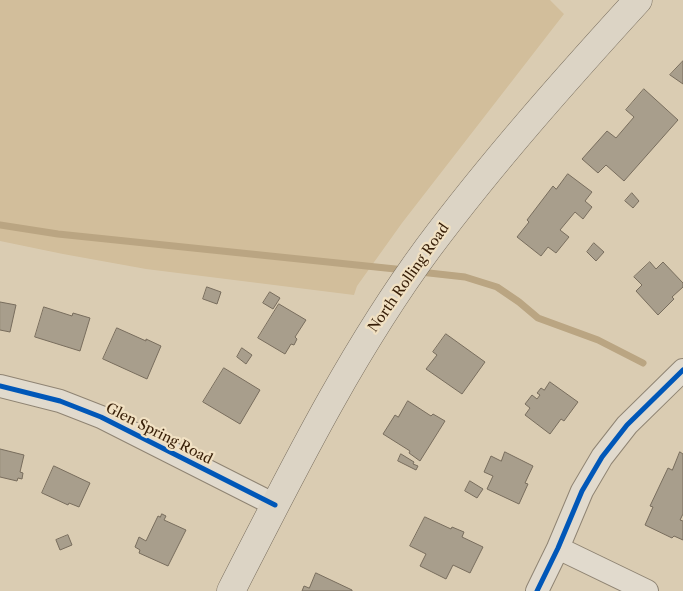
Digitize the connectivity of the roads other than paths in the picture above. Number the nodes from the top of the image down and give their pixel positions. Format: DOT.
graph roads {
  1 [pos="638,0"];
  2 [pos="676,377"];
  3 [pos="0,386"];
  4 [pos="275,505"];
  5 [pos="558,548"];
  6 [pos="230,591"];
  7 [pos="537,591"];
  8 [pos="647,591"];
  1 -- 4 [label="main road, North Rolling Road"];
  2 -- 5 [label="street"];
  3 -- 4 [label="street, Glen Spring Road"];
  4 -- 6 [label="main road, North Rolling Road"];
  5 -- 7 [label="street"];
  5 -- 8 [label="street"];
}
